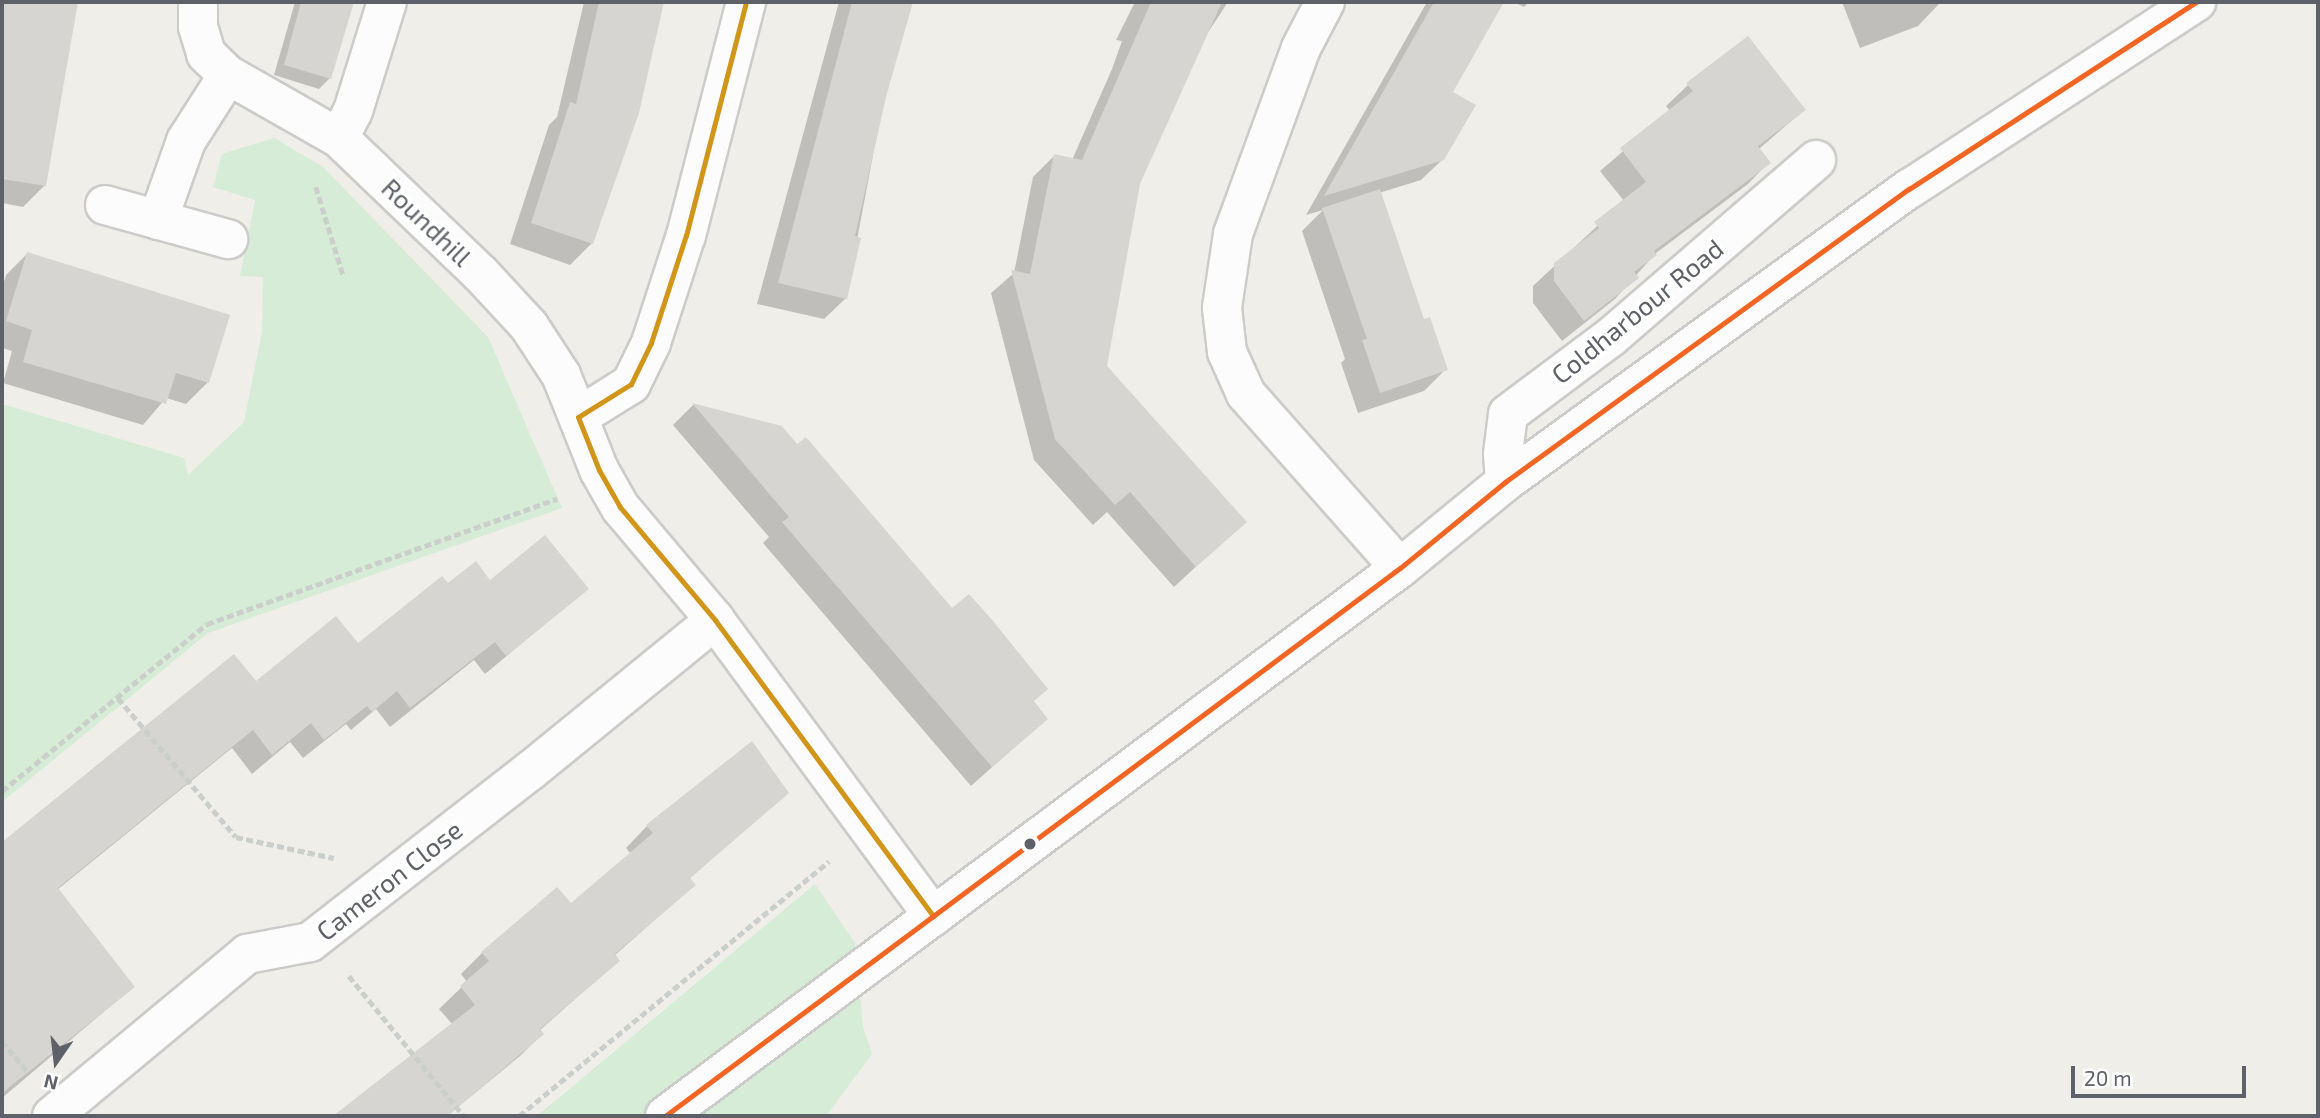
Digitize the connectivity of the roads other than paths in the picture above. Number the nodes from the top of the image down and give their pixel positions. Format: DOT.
graph roads {
  1 [pos="198,2"];
  2 [pos="387,2"];
  3 [pos="746,2"];
  4 [pos="1325,2"];
  5 [pos="2196,2"];
  6 [pos="228,75"];
  7 [pos="330,132"];
  8 [pos="1816,160"];
  9 [pos="105,205"];
  10 [pos="158,220"];
  11 [pos="229,239"];
  12 [pos="578,417"];
  13 [pos="1505,482"];
  14 [pos="1400,568"];
  15 [pos="715,620"];
  16 [pos="933,916"];
  17 [pos="52,1116"];
  18 [pos="665,1116"];
  1 -- 6 [label="street, Roundhill"];
  2 -- 7 [label="street"];
  3 -- 12 [label="street"];
  4 -- 14 [label="street"];
  5 -- 13 [label="street"];
  6 -- 7 [label="street, Roundhill"];
  6 -- 10 [label="street"];
  7 -- 12 [label="street, Roundhill"];
  8 -- 13 [label="street, Coldharbour Road"];
  9 -- 10 [label="street"];
  10 -- 11 [label="street"];
  12 -- 15 [label="street, Roundhill"];
  13 -- 14 [label="street"];
  14 -- 16 [label="street"];
  15 -- 16 [label="street, Roundhill"];
  15 -- 17 [label="street, Cameron Close"];
  16 -- 18 [label="street"];
}
